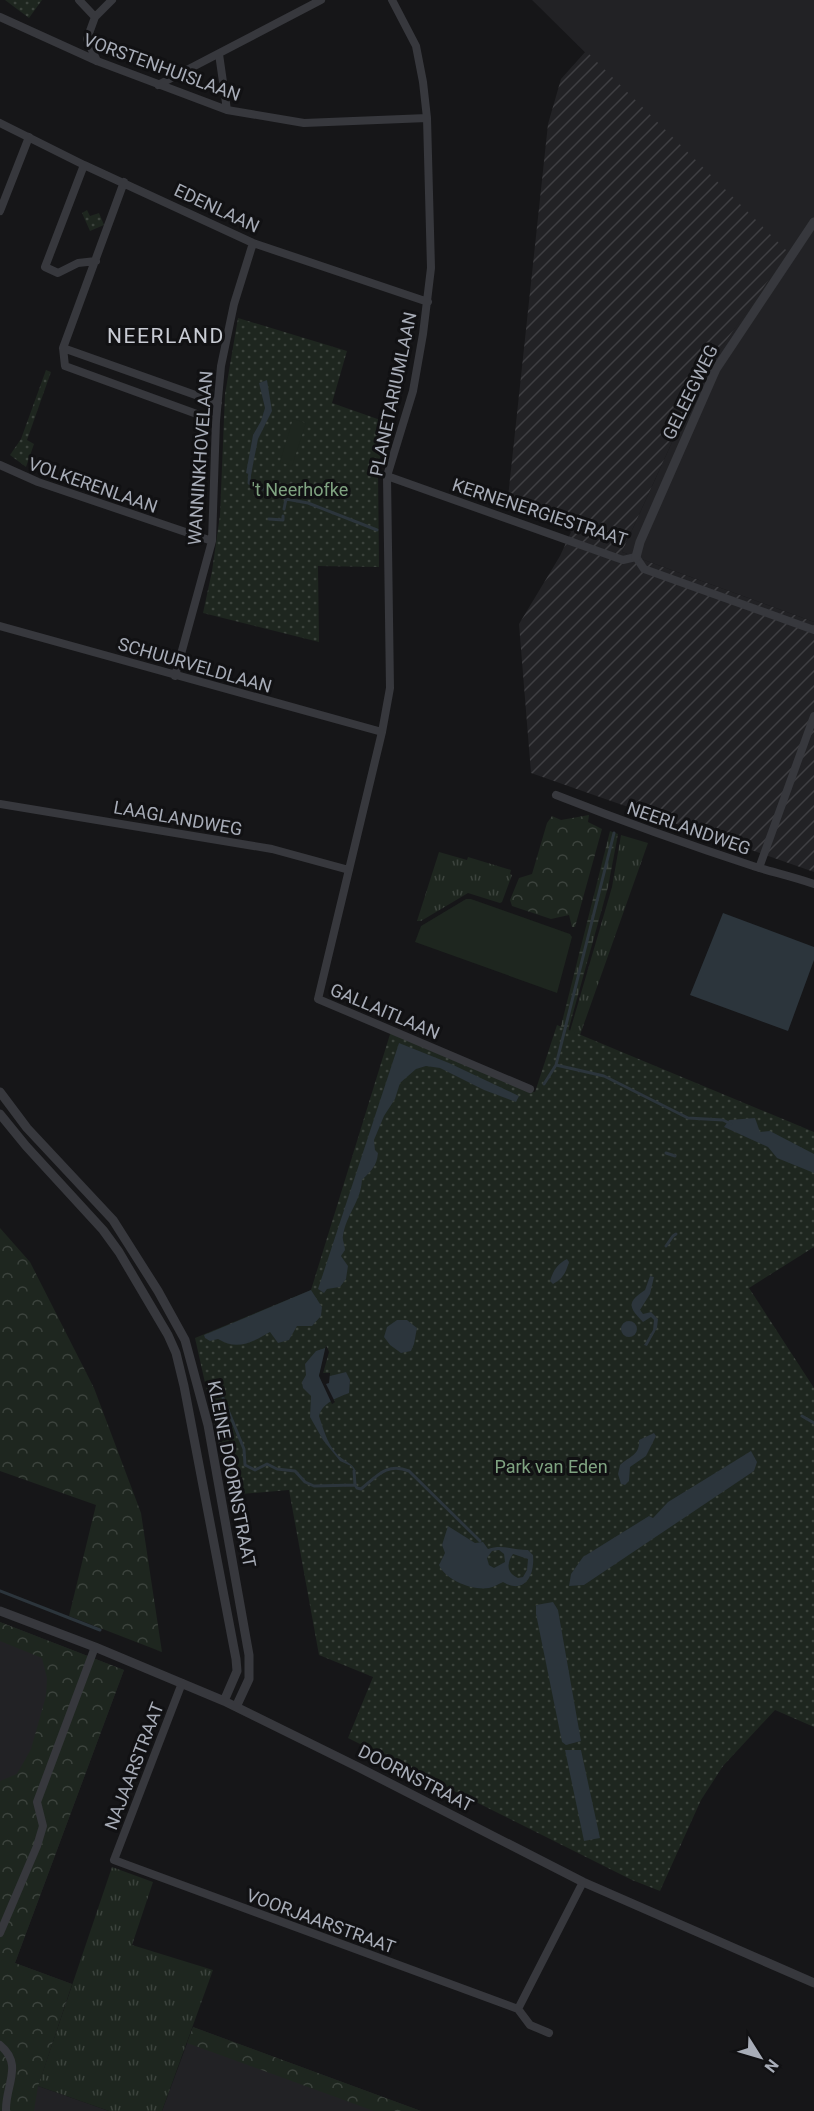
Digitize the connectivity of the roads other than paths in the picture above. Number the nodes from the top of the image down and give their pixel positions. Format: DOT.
graph roads {
  1 [pos="79,0"];
  2 [pos="112,0"];
  3 [pos="321,0"];
  4 [pos="392,0"];
  5 [pos="0,17"];
  6 [pos="95,17"];
  7 [pos="219,54"];
  8 [pos="97,61"];
  9 [pos="158,85"];
  10 [pos="227,110"];
  11 [pos="427,118"];
  12 [pos="0,123"];
  13 [pos="29,137"];
  14 [pos="84,165"];
  15 [pos="124,182"];
  16 [pos="0,211"];
  17 [pos="814,222"];
  18 [pos="253,243"];
  19 [pos="96,261"];
  20 [pos="428,302"];
  21 [pos="63,348"];
  22 [pos="218,403"];
  23 [pos="216,421"];
  24 [pos="0,465"];
  25 [pos="387,476"];
  26 [pos="212,542"];
  27 [pos="636,557"];
  28 [pos="0,626"];
  29 [pos="814,630"];
  30 [pos="175,676"];
  31 [pos="814,716"];
  32 [pos="381,732"];
  33 [pos="556,795"];
  34 [pos="0,804"];
  35 [pos="759,868"];
  36 [pos="349,870"];
  37 [pos="814,884"];
  38 [pos="530,1089"];
  39 [pos="0,1092"];
  40 [pos="0,1114"];
  41 [pos="0,1611"];
  42 [pos="94,1647"];
  43 [pos="182,1683"];
  44 [pos="224,1701"];
  45 [pos="236,1707"];
  46 [pos="114,1860"];
  47 [pos="583,1882"];
  48 [pos="0,1933"];
  49 [pos="814,1983"];
  50 [pos="518,2009"];
  51 [pos="549,2033"];
  52 [pos="0,2045"];
  53 [pos="6,2111"];
  1 -- 6 [label="street"];
  2 -- 6 [label="street"];
  3 -- 7 [label="street"];
  4 -- 11 [label="street, PLANETARIUMLAAN"];
  5 -- 8 [label="street, VORSTENHUISLAAN"];
  6 -- 8 [label="street"];
  7 -- 9 [label="street"];
  7 -- 10 [label="street"];
  8 -- 9 [label="street, VORSTENHUISLAAN"];
  9 -- 10 [label="street, VORSTENHUISLAAN"];
  10 -- 11 [label="street, VORSTENHUISLAAN"];
  11 -- 20 [label="street, PLANETARIUMLAAN"];
  12 -- 13 [label="street, EDENLAAN"];
  13 -- 14 [label="street, EDENLAAN"];
  13 -- 16 [label="street"];
  14 -- 15 [label="street, EDENLAAN"];
  14 -- 19 [label="street"];
  15 -- 18 [label="street, EDENLAAN"];
  15 -- 19 [label="street"];
  17 -- 27 [label="street, GELEEGWEG"];
  18 -- 20 [label="street, EDENLAAN"];
  18 -- 22 [label="street, WANNINKHOVELAAN"];
  19 -- 21 [label="street"];
  20 -- 25 [label="street, PLANETARIUMLAAN"];
  21 -- 22 [label="street"];
  21 -- 23 [label="street"];
  22 -- 23 [label="street, WANNINKHOVELAAN"];
  23 -- 26 [label="street, WANNINKHOVELAAN"];
  24 -- 26 [label="street, VOLKERENLAAN"];
  25 -- 27 [label="street, KERNENERGIESTRAAT"];
  25 -- 32 [label="street, PLANETARIUMLAAN"];
  26 -- 30 [label="street, WANNINKHOVELAAN"];
  27 -- 29 [label="street, KERNENERGIESTRAAT"];
  28 -- 30 [label="street, SCHUURVELDLAAN"];
  30 -- 32 [label="street, SCHUURVELDLAAN"];
  31 -- 35 [label="street"];
  32 -- 36 [label="street, PLANETARIUMLAAN"];
  33 -- 35 [label="street, NEERLANDWEG"];
  34 -- 36 [label="street, LAAGLANDWEG"];
  35 -- 37 [label="street, NEERLANDWEG"];
  36 -- 38 [label="street, GALLAITLAAN"];
  39 -- 45 [label="street, KLEINE DOORNSTRAAT"];
  40 -- 44 [label="street, KLEINE DOORNSTRAAT"];
  41 -- 42 [label="street, DOORNSTRAAT"];
  42 -- 43 [label="street, DOORNSTRAAT"];
  42 -- 48 [label="street"];
  43 -- 44 [label="street, DOORNSTRAAT"];
  43 -- 46 [label="street, NAJAARSTRAAT"];
  44 -- 45 [label="street, DOORNSTRAAT"];
  45 -- 47 [label="street, DOORNSTRAAT"];
  46 -- 50 [label="street, VOORJAARSTRAAT"];
  47 -- 49 [label="street, DOORNSTRAAT"];
  47 -- 50 [label="street"];
  50 -- 51 [label="street, VOORJAARSTRAAT"];
  52 -- 53 [label="street"];
}
